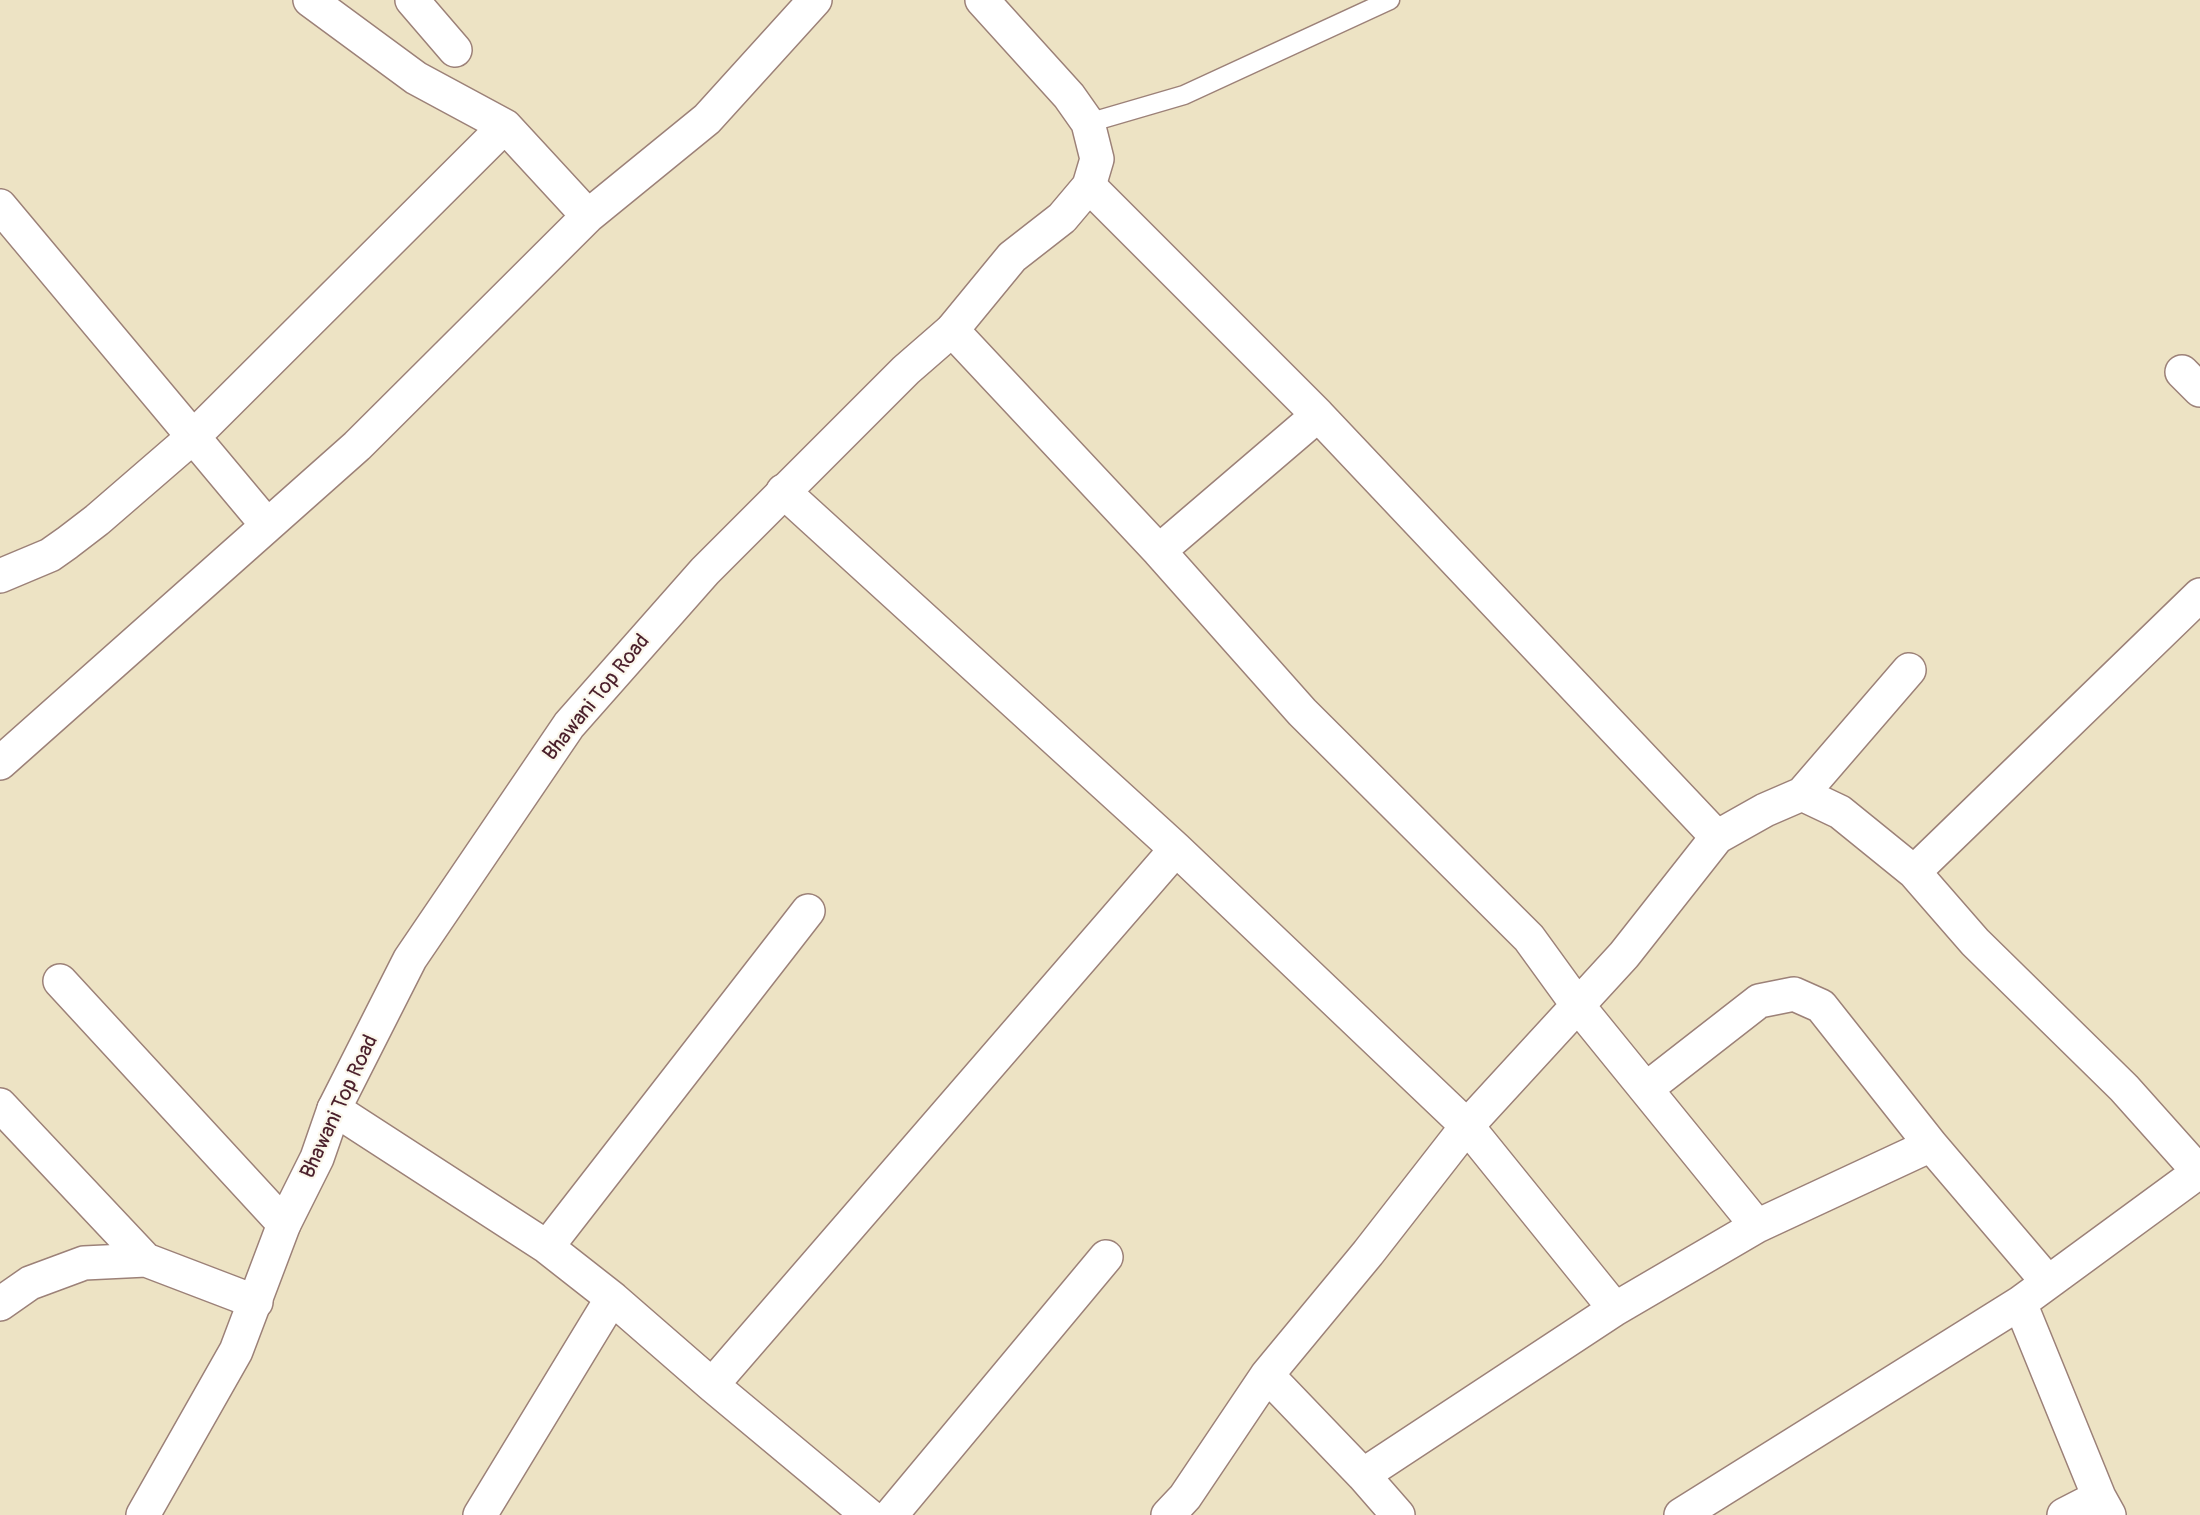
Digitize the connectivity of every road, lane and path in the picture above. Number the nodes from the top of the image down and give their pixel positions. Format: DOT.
graph roads {
  1 [pos="310,0"];
  2 [pos="412,0"];
  3 [pos="815,0"];
  4 [pos="982,0"];
  5 [pos="1390,0"];
  6 [pos="455,50"];
  7 [pos="1088,123"];
  8 [pos="505,126"];
  9 [pos="1089,186"];
  10 [pos="0,206"];
  11 [pos="588,216"];
  12 [pos="952,330"];
  13 [pos="1318,415"];
  14 [pos="193,437"];
  15 [pos="783,491"];
  16 [pos="267,525"];
  17 [pos="1159,551"];
  18 [pos="0,576"];
  19 [pos="2200,594"];
  20 [pos="1909,670"];
  21 [pos="1,758"];
  22 [pos="1802,794"];
  23 [pos="1717,837"];
  24 [pos="1176,849"];
  25 [pos="1914,872"];
  26 [pos="808,911"];
  27 [pos="60,981"];
  28 [pos="1579,1007"];
  29 [pos="1646,1089"];
  30 [pos="0,1105"];
  31 [pos="334,1109"];
  32 [pos="1467,1126"];
  33 [pos="1931,1145"];
  34 [pos="2200,1172"];
  35 [pos="284,1224"];
  36 [pos="1757,1226"];
  37 [pos="547,1246"];
  38 [pos="1106,1257"];
  39 [pos="146,1260"];
  40 [pos="2047,1281"];
  41 [pos="612,1298"];
  42 [pos="256,1302"];
  43 [pos="2020,1303"];
  44 [pos="0,1304"];
  45 [pos="1615,1309"];
  46 [pos="1267,1375"];
  47 [pos="712,1385"];
  48 [pos="1364,1475"];
  49 [pos="2104,1506"];
  50 [pos="1184,1509"];
  51 [pos="143,1515"];
  52 [pos="480,1515"];
  53 [pos="868,1515"];
  54 [pos="891,1515"];
  55 [pos="1398,1515"];
  56 [pos="1681,1515"];
  57 [pos="2064,1515"];
  1 -- 8 [label="street"];
  2 -- 6 [label="street"];
  3 -- 11 [label="street"];
  4 -- 7 [label="street, Bhawani Top Road"];
  5 -- 7 [label="lane"];
  7 -- 9 [label="street, Bhawani Top Road"];
  8 -- 11 [label="street"];
  8 -- 14 [label="street"];
  9 -- 12 [label="street, Bhawani Top Road"];
  9 -- 13 [label="street"];
  10 -- 14 [label="street"];
  11 -- 16 [label="street"];
  12 -- 15 [label="street, Bhawani Top Road"];
  12 -- 17 [label="street"];
  13 -- 17 [label="street"];
  13 -- 23 [label="street"];
  14 -- 16 [label="street"];
  14 -- 18 [label="street"];
  15 -- 24 [label="street"];
  15 -- 31 [label="street, Bhawani Top Road"];
  16 -- 21 [label="street"];
  17 -- 28 [label="street"];
  19 -- 25 [label="street"];
  20 -- 22 [label="street"];
  22 -- 23 [label="street"];
  22 -- 25 [label="street"];
  23 -- 28 [label="street"];
  24 -- 32 [label="street"];
  24 -- 47 [label="street"];
  25 -- 34 [label="street"];
  26 -- 37 [label="street"];
  27 -- 35 [label="street"];
  28 -- 29 [label="street"];
  28 -- 32 [label="street"];
  29 -- 33 [label="street"];
  29 -- 36 [label="street"];
  30 -- 39 [label="street"];
  31 -- 35 [label="street, Bhawani Top Road"];
  31 -- 37 [label="street"];
  32 -- 45 [label="street"];
  32 -- 46 [label="street"];
  33 -- 36 [label="street"];
  33 -- 40 [label="street"];
  34 -- 40 [label="street"];
  35 -- 42 [label="street, Bhawani Top Road"];
  36 -- 45 [label="street"];
  37 -- 41 [label="street"];
  38 -- 54 [label="street"];
  39 -- 42 [label="street"];
  39 -- 44 [label="street"];
  40 -- 43 [label="street"];
  41 -- 47 [label="street"];
  41 -- 52 [label="street"];
  42 -- 51 [label="street, Bhawani Top Road"];
  43 -- 49 [label="street"];
  43 -- 56 [label="street"];
  45 -- 48 [label="street"];
  46 -- 48 [label="street"];
  46 -- 50 [label="street"];
  47 -- 53 [label="street"];
  48 -- 55 [label="street"];
  49 -- 57 [label="street"];
}
